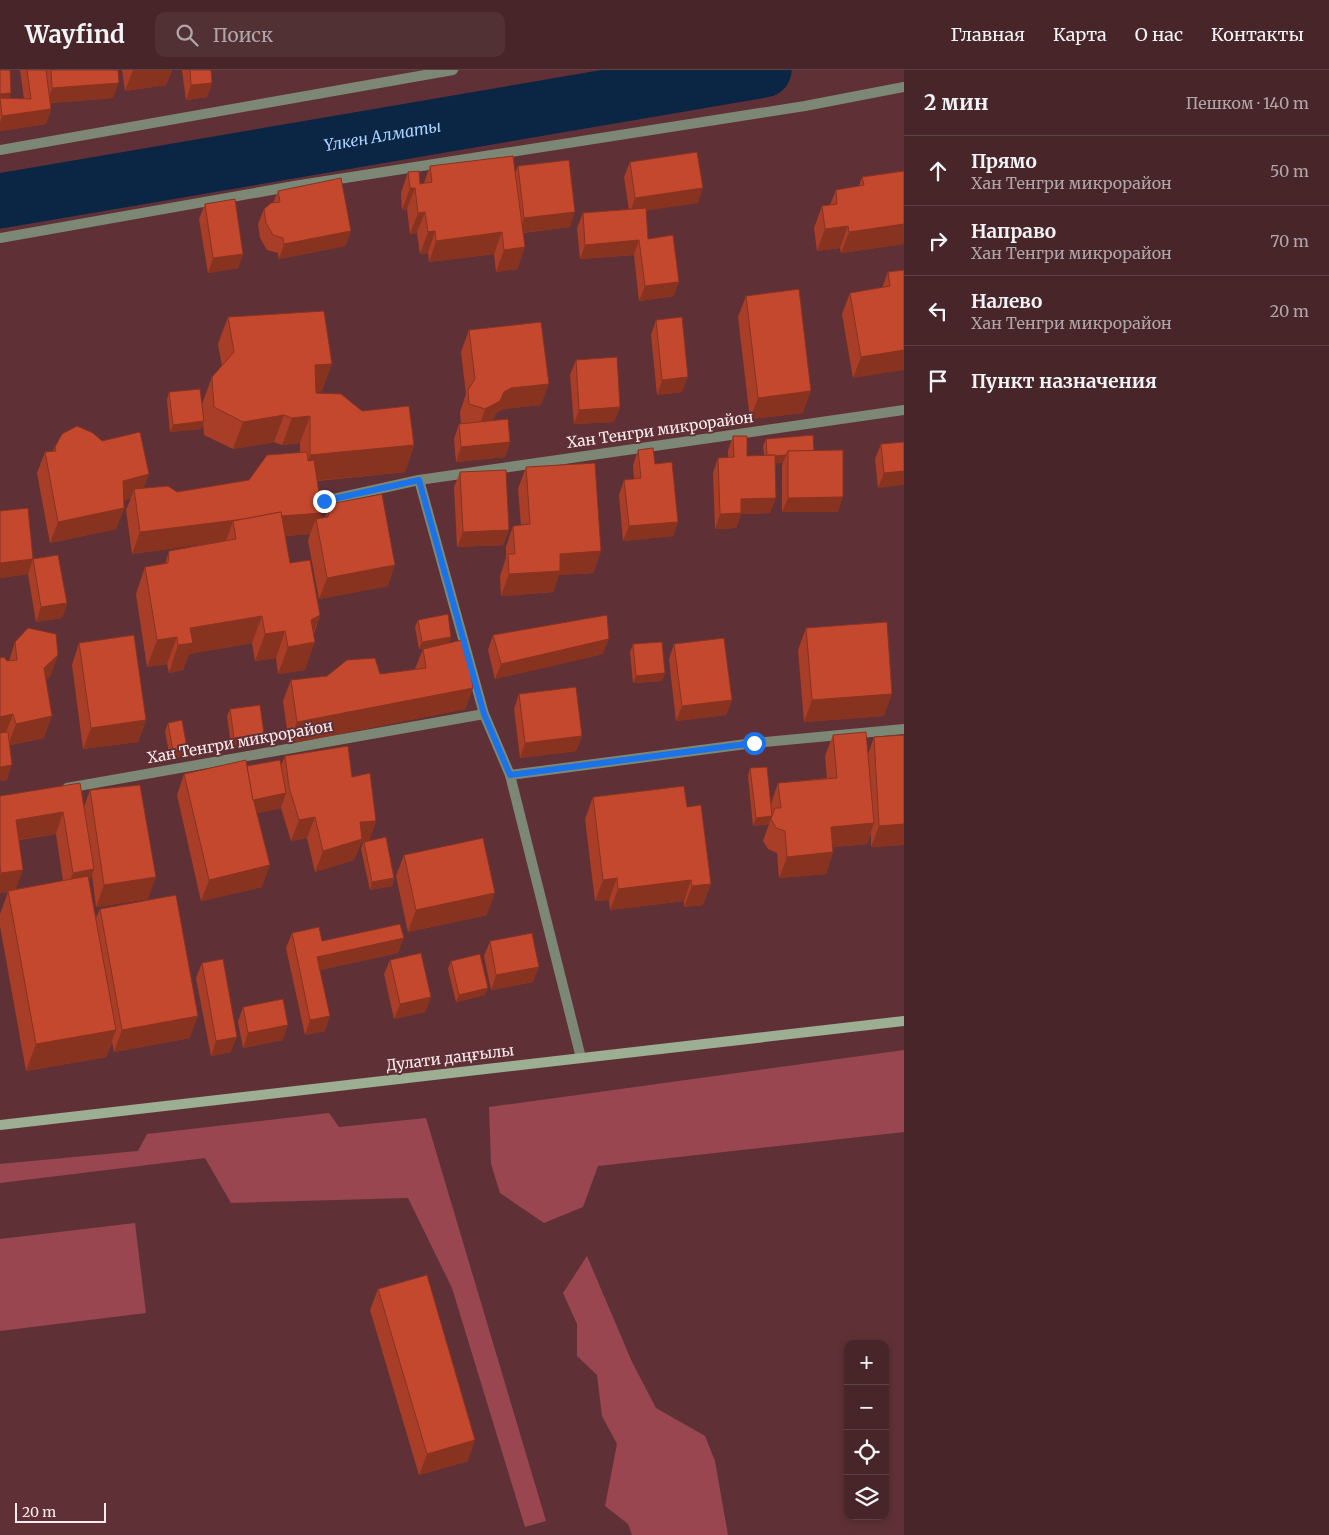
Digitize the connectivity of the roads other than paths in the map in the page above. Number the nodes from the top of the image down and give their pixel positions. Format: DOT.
graph roads {
  1 [pos="452,70"];
  2 [pos="904,87"];
  3 [pos="0,150"];
  4 [pos="0,238"];
  5 [pos="904,410"];
  6 [pos="419,480"];
  7 [pos="324,501"];
  8 [pos="484,714"];
  9 [pos="904,729"];
  10 [pos="510,775"];
  11 [pos="58,790"];
  12 [pos="904,1021"];
  13 [pos="581,1058"];
  14 [pos="0,1125"];
  1 -- 3 [label="street"];
  2 -- 4 [label="street"];
  5 -- 6 [label="street, Хан Тенгри микрорайон"];
  6 -- 7 [label="street, Хан Тенгри микрорайон"];
  6 -- 8 [label="street"];
  8 -- 10 [label="street"];
  8 -- 11 [label="street, Хан Тенгри микрорайон"];
  9 -- 10 [label="street"];
  10 -- 13 [label="street"];
  12 -- 13 [label="main road, Дулати даңғылы"];
  13 -- 14 [label="main road, Дулати даңғылы"];
}
